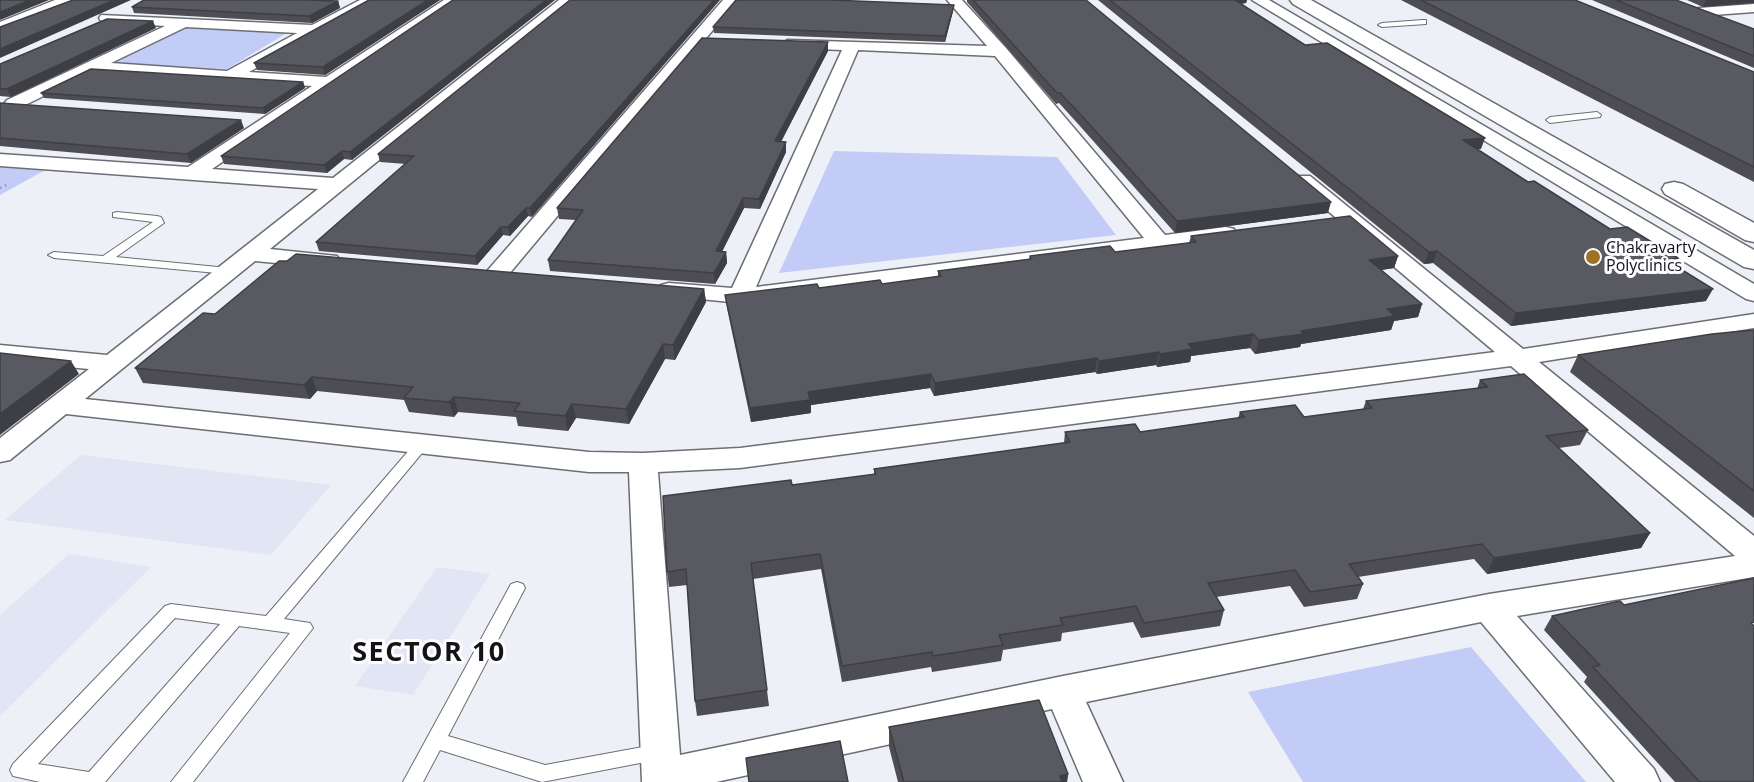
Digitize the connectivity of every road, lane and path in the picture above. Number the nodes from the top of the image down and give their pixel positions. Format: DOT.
graph roads {
  1 [pos="47,0"];
  2 [pos="70,0"];
  3 [pos="453,0"];
  4 [pos="568,0"];
  5 [pos="731,0"];
  6 [pos="954,0"];
  7 [pos="1259,0"];
  8 [pos="1299,0"];
  9 [pos="1338,0"];
  10 [pos="334,2"];
  11 [pos="368,2"];
  12 [pos="138,5"];
  13 [pos="1754,8"];
  14 [pos="0,19"];
  15 [pos="185,22"];
  16 [pos="1423,22"];
  17 [pos="1382,25"];
  18 [pos="1732,25"];
  19 [pos="0,28"];
  20 [pos="315,30"];
  21 [pos="698,39"];
  22 [pos="722,40"];
  23 [pos="781,42"];
  24 [pos="852,45"];
  25 [pos="1000,51"];
  26 [pos="91,67"];
  27 [pos="227,77"];
  28 [pos="329,82"];
  29 [pos="7,104"];
  30 [pos="48,107"];
  31 [pos="1597,115"];
  32 [pos="245,120"];
  33 [pos="1550,120"];
  34 [pos="268,122"];
  35 [pos="1580,137"];
  36 [pos="0,160"];
  37 [pos="1287,166"];
  38 [pos="190,175"];
  39 [pos="1652,177"];
  40 [pos="337,184"];
  41 [pos="117,215"];
  42 [pos="1351,219"];
  43 [pos="1317,223"];
  44 [pos="1249,231"];
  45 [pos="1754,234"];
  46 [pos="1159,242"];
  47 [pos="249,254"];
  48 [pos="54,255"];
  49 [pos="106,259"];
  50 [pos="1754,261"];
  51 [pos="355,263"];
  52 [pos="228,271"];
  53 [pos="472,273"];
  54 [pos="496,275"];
  55 [pos="519,277"];
  56 [pos="647,288"];
  57 [pos="1754,294"];
  58 [pos="740,296"];
  59 [pos="1754,321"];
  60 [pos="0,353"];
  61 [pos="1519,357"];
  62 [pos="112,363"];
  63 [pos="60,405"];
  64 [pos="422,444"];
  65 [pos="0,453"];
  66 [pos="643,462"];
  67 [pos="1754,554"];
  68 [pos="1754,565"];
  69 [pos="517,588"];
  70 [pos="1489,607"];
  71 [pos="236,618"];
  72 [pos="271,622"];
  73 [pos="1064,691"];
  74 [pos="435,740"];
  75 [pos="662,770"];
  76 [pos="93,782"];
  77 [pos="181,782"];
  78 [pos="413,782"];
  79 [pos="1103,782"];
  80 [pos="1640,782"];
  1 -- 14 [label="street"];
  2 -- 19 [label="street"];
  3 -- 28 [label="street"];
  4 -- 40 [label="street"];
  5 -- 21 [label="street"];
  6 -- 25 [label="street"];
  7 -- 57 [label="street"];
  8 -- 50 [label="street"];
  9 -- 17 [label="street"];
  10 -- 11 [label="street"];
  11 -- 20 [label="street"];
  12 -- 15 [label="street"];
  13 -- 18 [label="street"];
  15 -- 20 [label="street"];
  15 -- 26 [label="street"];
  16 -- 17 [label="lane"];
  17 -- 33 [label="street"];
  20 -- 27 [label="street"];
  21 -- 22 [label="street"];
  21 -- 54 [label="street"];
  23 -- 24 [label="street"];
  24 -- 25 [label="street"];
  24 -- 58 [label="street"];
  25 -- 46 [label="street"];
  26 -- 27 [label="street"];
  26 -- 29 [label="street"];
  27 -- 28 [label="street"];
  28 -- 34 [label="street"];
  29 -- 30 [label="street"];
  31 -- 33 [label="lane"];
  32 -- 34 [label="street"];
  33 -- 35 [label="street"];
  34 -- 38 [label="street"];
  36 -- 38 [label="street"];
  37 -- 42 [label="street"];
  38 -- 40 [label="street"];
  39 -- 45 [label="street"];
  40 -- 47 [label="street"];
  41 -- 49 [label="lane"];
  42 -- 43 [label="street"];
  42 -- 61 [label="street"];
  44 -- 46 [label="street"];
  46 -- 58 [label="street"];
  47 -- 51 [label="street"];
  47 -- 52 [label="street"];
  48 -- 49 [label="lane"];
  49 -- 52 [label="lane"];
  52 -- 62 [label="street"];
  53 -- 54 [label="street"];
  54 -- 55 [label="street"];
  56 -- 58 [label="street"];
  59 -- 61 [label="street"];
  60 -- 62 [label="street"];
  61 -- 66 [label="street"];
  61 -- 67 [label="street"];
  62 -- 63 [label="street"];
  63 -- 64 [label="street"];
  63 -- 65 [label="street"];
  64 -- 66 [label="street"];
  64 -- 72 [label="lane"];
  66 -- 75 [label="street"];
  68 -- 70 [label="street"];
  69 -- 74 [label="lane"];
  70 -- 73 [label="street"];
  70 -- 80 [label="street"];
  71 -- 72 [label="lane"];
  71 -- 76 [label="lane"];
  71 -- 76 [label="lane"];
  72 -- 77 [label="lane"];
  73 -- 75 [label="street"];
  73 -- 79 [label="street"];
  74 -- 75 [label="lane"];
  74 -- 78 [label="lane"];
}
